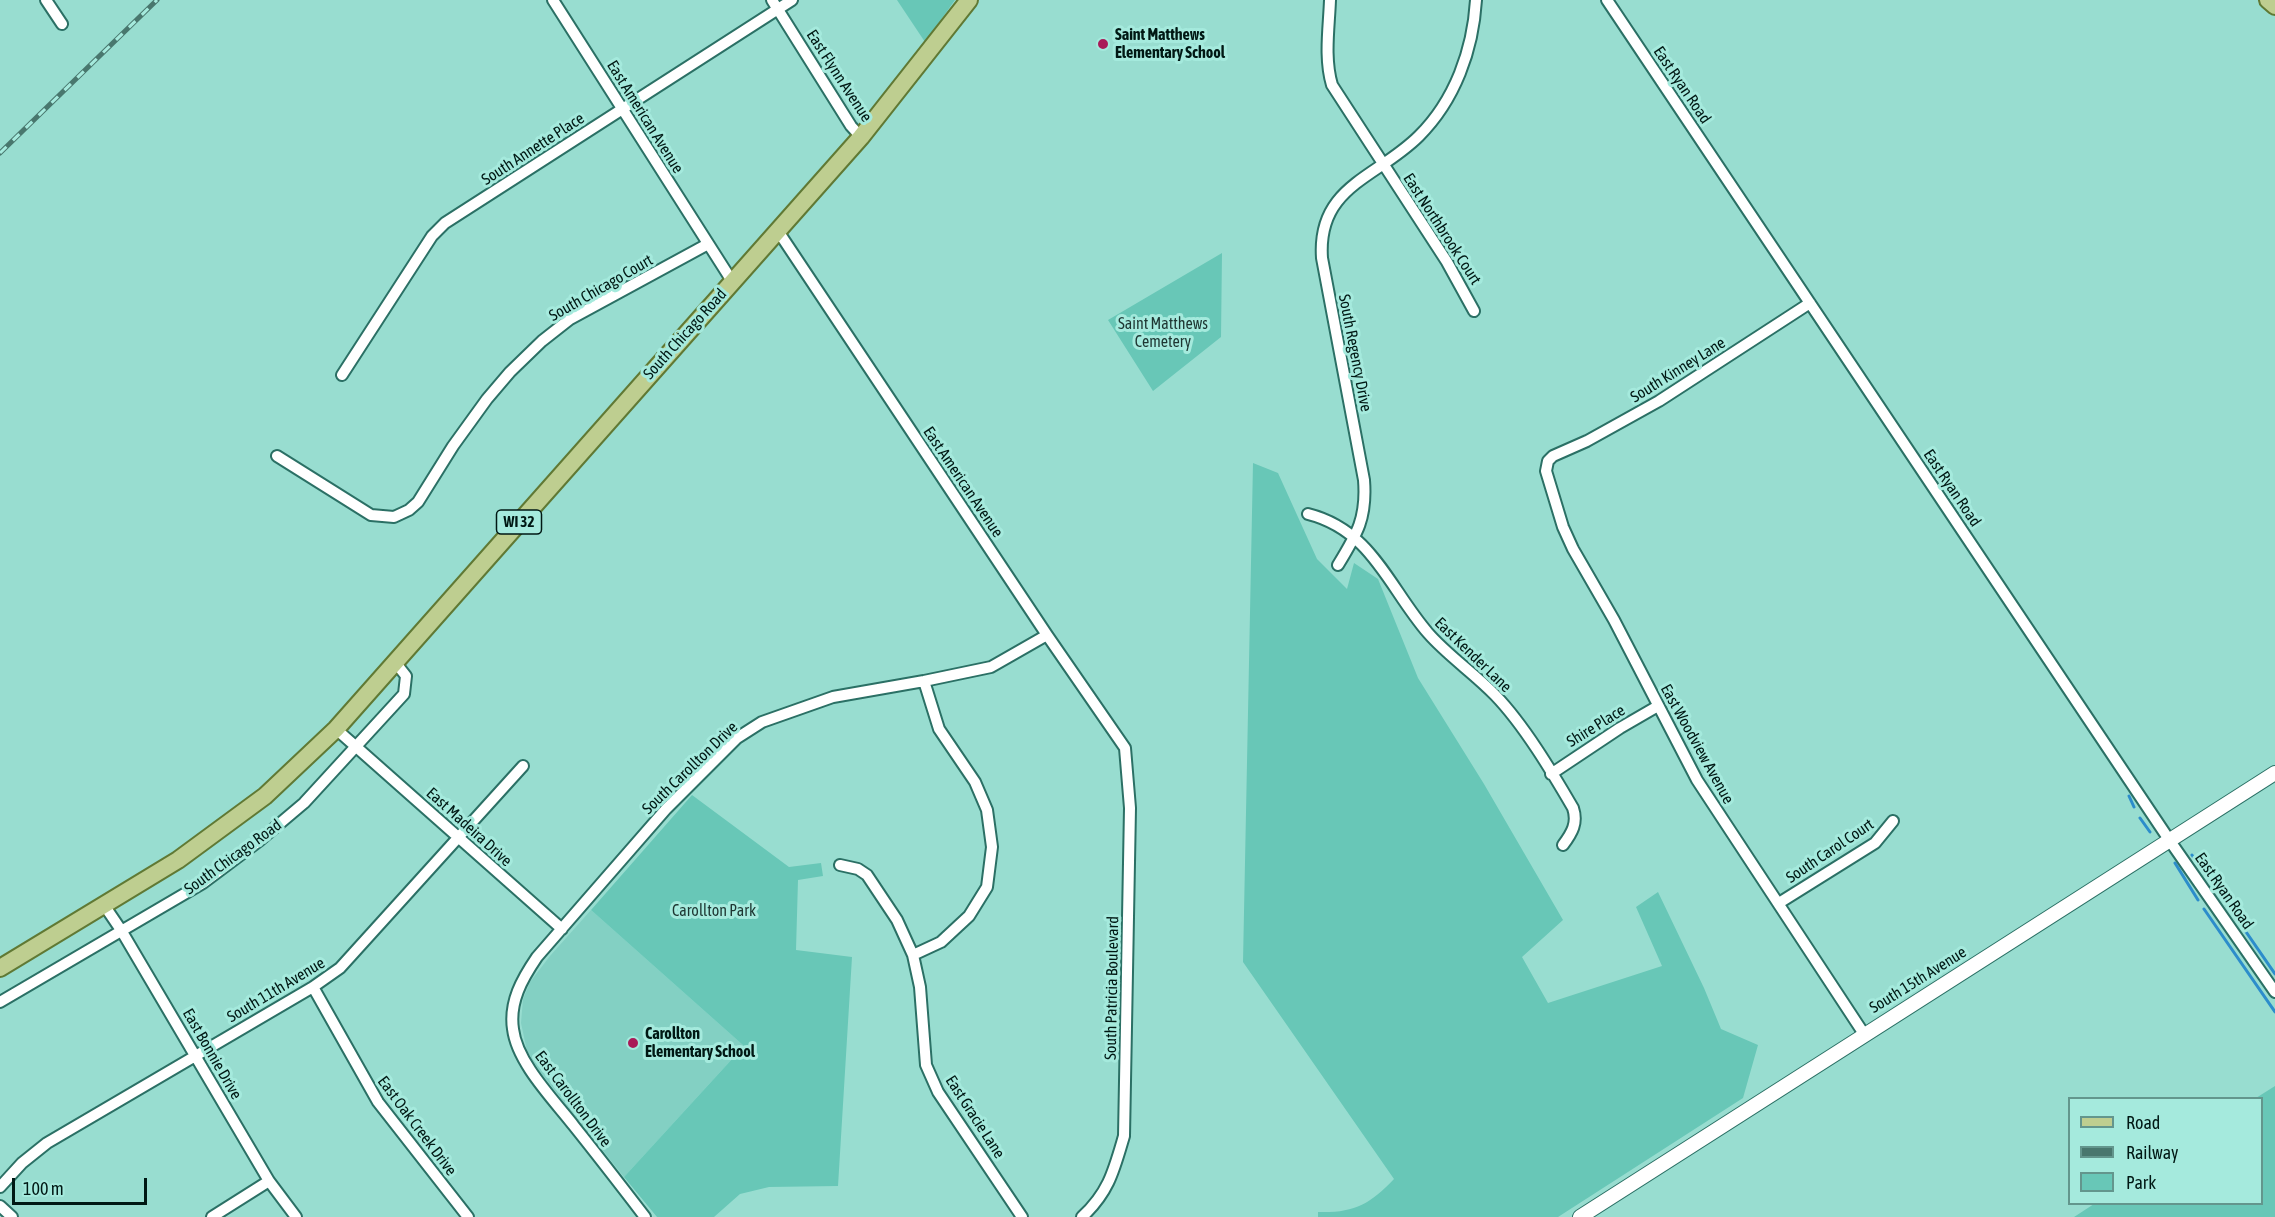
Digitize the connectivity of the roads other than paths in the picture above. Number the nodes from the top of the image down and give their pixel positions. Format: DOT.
graph roads {
  1 [pos="46,0"];
  2 [pos="792,0"];
  3 [pos="969,0"];
  4 [pos="1330,0"];
  5 [pos="1476,0"];
  6 [pos="1607,0"];
  7 [pos="2268,0"];
  8 [pos="554,1"];
  9 [pos="775,4"];
  10 [pos="2275,6"];
  11 [pos="62,24"];
  12 [pos="622,110"];
  13 [pos="861,137"];
  14 [pos="1382,164"];
  15 [pos="778,231"];
  16 [pos="708,244"];
  17 [pos="732,280"];
  18 [pos="1810,303"];
  19 [pos="1474,311"];
  20 [pos="342,375"];
  21 [pos="1556,454"];
  22 [pos="277,456"];
  23 [pos="1308,514"];
  24 [pos="1354,537"];
  25 [pos="1338,566"];
  26 [pos="1047,635"];
  27 [pos="395,662"];
  28 [pos="924,681"];
  29 [pos="1658,706"];
  30 [pos="336,729"];
  31 [pos="356,746"];
  32 [pos="1125,748"];
  33 [pos="524,766"];
  34 [pos="2275,773"];
  35 [pos="1551,774"];
  36 [pos="1893,820"];
  37 [pos="458,837"];
  38 [pos="2170,841"];
  39 [pos="1563,845"];
  40 [pos="840,865"];
  41 [pos="1779,903"];
  42 [pos="104,905"];
  43 [pos="562,929"];
  44 [pos="121,930"];
  45 [pos="913,955"];
  46 [pos="0,968"];
  47 [pos="313,987"];
  48 [pos="2275,992"];
  49 [pos="0,1002"];
  50 [pos="1864,1034"];
  51 [pos="195,1056"];
  52 [pos="269,1181"];
  53 [pos="0,1186"];
  54 [pos="0,1206"];
  55 [pos="12,1217"];
  56 [pos="212,1217"];
  57 [pos="296,1217"];
  58 [pos="468,1217"];
  59 [pos="645,1217"];
  60 [pos="1022,1217"];
  61 [pos="1082,1217"];
  62 [pos="1580,1217"];
  1 -- 11 [label="street"];
  2 -- 9 [label="street, South Annette Place"];
  3 -- 13 [label="main road, South Chicago Road / WI 32"];
  4 -- 14 [label="street, East Northbrook Court"];
  5 -- 14 [label="street, South Regency Drive"];
  6 -- 18 [label="street, East Ryan Road"];
  7 -- 10 [label="main road"];
  8 -- 12 [label="street, East American Avenue"];
  9 -- 12 [label="street, South Annette Place"];
  9 -- 13 [label="street, East Flynn Avenue"];
  12 -- 16 [label="street, East American Avenue"];
  12 -- 20 [label="street, South Annette Place"];
  13 -- 15 [label="main road, South Chicago Road / WI 32"];
  14 -- 19 [label="street, East Northbrook Court"];
  14 -- 24 [label="street, South Regency Drive"];
  15 -- 17 [label="main road, South Chicago Road / WI 32"];
  15 -- 26 [label="street, East American Avenue"];
  16 -- 17 [label="street, East American Avenue"];
  16 -- 22 [label="street, South Chicago Court"];
  17 -- 27 [label="main road, South Chicago Road / WI 32"];
  18 -- 21 [label="street, South Kinney Lane"];
  18 -- 38 [label="street, East Ryan Road"];
  21 -- 29 [label="street, East Woodview Avenue"];
  23 -- 24 [label="street, East Kender Lane"];
  24 -- 25 [label="street, South Regency Drive"];
  24 -- 35 [label="street, East Kender Lane"];
  26 -- 28 [label="street, South Carollton Drive"];
  26 -- 32 [label="street, East American Avenue"];
  27 -- 30 [label="main road, South Chicago Road / WI 32"];
  27 -- 31 [label="street, South Chicago Road"];
  28 -- 43 [label="street, South Carollton Drive"];
  28 -- 45 [label="street"];
  29 -- 35 [label="street, Shire Place"];
  29 -- 41 [label="street, East Woodview Avenue"];
  30 -- 31 [label="street, East Madeira Drive"];
  30 -- 42 [label="main road, South Chicago Road / WI 32"];
  31 -- 37 [label="street, East Madeira Drive"];
  31 -- 44 [label="street, South Chicago Road"];
  32 -- 61 [label="street, South Patricia Boulevard"];
  33 -- 37 [label="street, South 11th Avenue"];
  34 -- 38 [label="street, South 15th Avenue"];
  35 -- 39 [label="street, East Kender Lane"];
  36 -- 41 [label="street, South Carol Court"];
  37 -- 43 [label="street, East Madeira Drive"];
  37 -- 47 [label="street, South 11th Avenue"];
  38 -- 48 [label="street, East Ryan Road"];
  38 -- 50 [label="street, South 15th Avenue"];
  40 -- 45 [label="street, East Gracie Lane"];
  41 -- 50 [label="street, East Woodview Avenue"];
  42 -- 44 [label="street, East Bonnie Drive"];
  42 -- 46 [label="main road, South Chicago Road / WI 32"];
  43 -- 59 [label="street, East Carollton Drive"];
  44 -- 49 [label="street, South Chicago Road"];
  44 -- 51 [label="street, East Bonnie Drive"];
  45 -- 60 [label="street, East Gracie Lane"];
  47 -- 51 [label="street, South 11th Avenue"];
  47 -- 58 [label="street, East Oak Creek Drive"];
  50 -- 62 [label="street, South 15th Avenue"];
  51 -- 52 [label="street, East Bonnie Drive"];
  51 -- 53 [label="street, South 11th Avenue"];
  52 -- 56 [label="street"];
  52 -- 57 [label="street, East Bonnie Drive"];
  54 -- 55 [label="street"];
}
